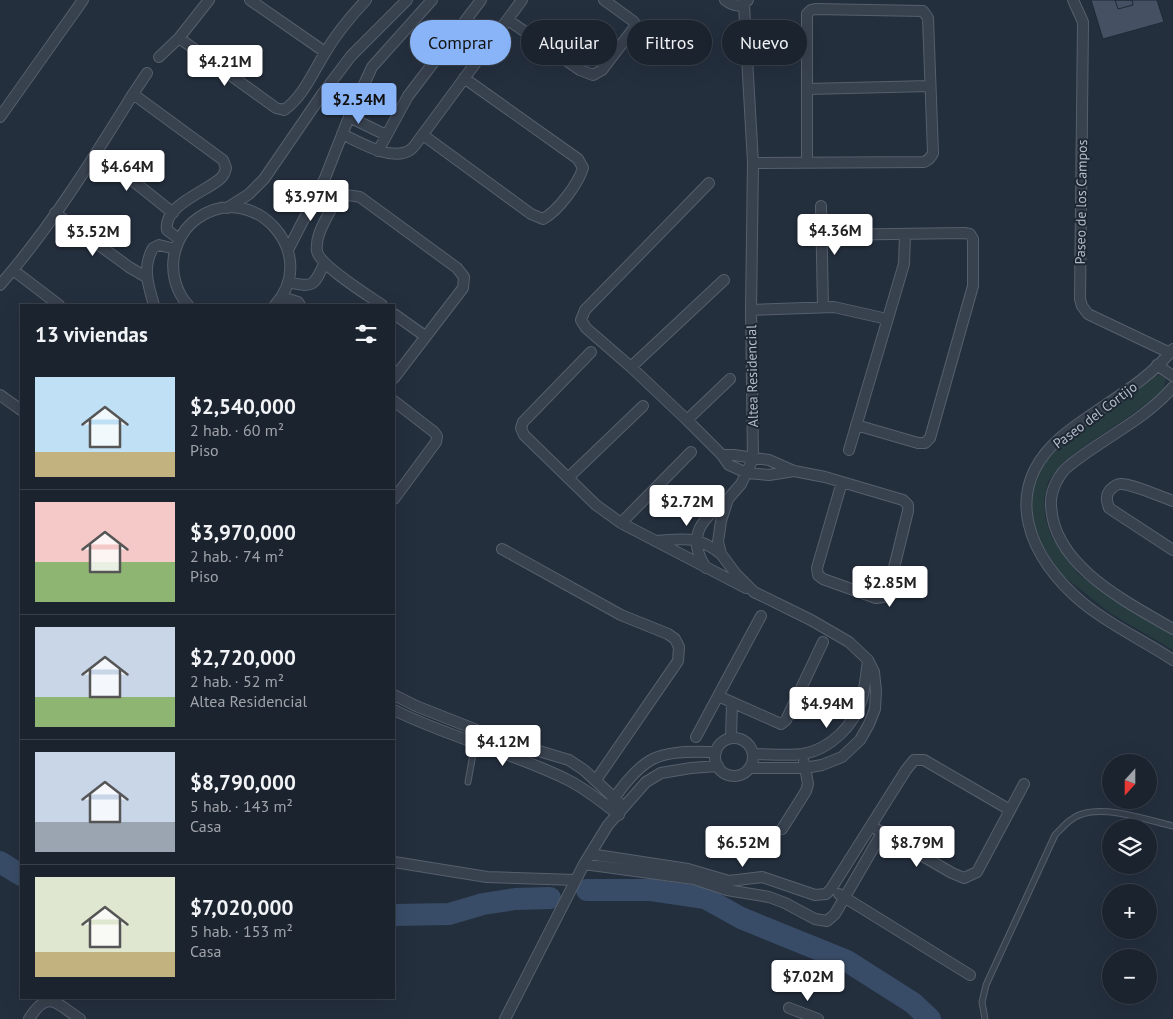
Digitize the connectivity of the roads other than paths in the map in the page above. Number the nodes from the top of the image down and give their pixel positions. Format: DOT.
graph roads {
  1 [pos="83,0"];
  2 [pos="209,0"];
  3 [pos="250,0"];
  4 [pos="366,0"];
  5 [pos="407,0"];
  6 [pos="417,0"];
  7 [pos="481,0"];
  8 [pos="522,0"];
  9 [pos="604,0"];
  10 [pos="725,0"];
  11 [pos="1073,0"];
  12 [pos="746,2"];
  13 [pos="429,3"];
  14 [pos="508,20"];
  15 [pos="511,22"];
  16 [pos="179,38"];
  17 [pos="325,52"];
  18 [pos="159,57"];
  19 [pos="474,65"];
  20 [pos="147,73"];
  21 [pos="464,78"];
  22 [pos="930,86"];
  23 [pos="807,89"];
  24 [pos="133,94"];
  25 [pos="1,113"];
  26 [pos="349,118"];
  27 [pos="342,134"];
  28 [pos="386,135"];
  29 [pos="423,135"];
  30 [pos="378,151"];
  31 [pos="97,152"];
  32 [pos="807,162"];
  33 [pos="753,163"];
  34 [pos="709,183"];
  35 [pos="821,206"];
  36 [pos="228,208"];
  37 [pos="56,213"];
  38 [pos="173,213"];
  39 [pos="822,235"];
  40 [pos="905,235"];
  41 [pos="179,239"];
  42 [pos="175,249"];
  43 [pos="288,250"];
  44 [pos="324,264"];
  45 [pos="13,270"];
  46 [pos="146,277"];
  47 [pos="724,280"];
  48 [pos="288,282"];
  49 [pos="0,285"];
  50 [pos="278,301"];
  51 [pos="58,304"];
  52 [pos="154,304"];
  53 [pos="186,304"];
  54 [pos="299,304"];
  55 [pos="381,304"];
  56 [pos="823,307"];
  57 [pos="751,310"];
  58 [pos="395,315"];
  59 [pos="887,319"];
  60 [pos="425,336"];
  61 [pos="1171,351"];
  62 [pos="591,352"];
  63 [pos="1157,365"];
  64 [pos="631,367"];
  65 [pos="1173,376"];
  66 [pos="395,377"];
  67 [pos="730,379"];
  68 [pos="1173,387"];
  69 [pos="0,395"];
  70 [pos="395,402"];
  71 [pos="643,406"];
  72 [pos="20,409"];
  73 [pos="687,420"];
  74 [pos="856,425"];
  75 [pos="849,450"];
  76 [pos="691,452"];
  77 [pos="722,455"];
  78 [pos="753,459"];
  79 [pos="794,471"];
  80 [pos="747,473"];
  81 [pos="568,478"];
  82 [pos="842,482"];
  83 [pos="395,495"];
  84 [pos="728,499"];
  85 [pos="1173,501"];
  86 [pos="621,524"];
  87 [pos="696,540"];
  88 [pos="654,541"];
  89 [pos="502,549"];
  90 [pos="1173,550"];
  91 [pos="722,554"];
  92 [pos="707,569"];
  93 [pos="754,592"];
  94 [pos="761,616"];
  95 [pos="1173,629"];
  96 [pos="823,642"];
  97 [pos="868,660"];
  98 [pos="1173,660"];
  99 [pos="395,696"];
  100 [pos="718,696"];
  101 [pos="732,704"];
  102 [pos="395,710"];
  103 [pos="696,737"];
  104 [pos="731,738"];
  105 [pos="502,740"];
  106 [pos="475,743"];
  107 [pos="498,752"];
  108 [pos="716,752"];
  109 [pos="753,754"];
  110 [pos="802,754"];
  111 [pos="718,766"];
  112 [pos="749,768"];
  113 [pos="805,768"];
  114 [pos="596,780"];
  115 [pos="468,782"];
  116 [pos="1024,784"];
  117 [pos="615,798"];
  118 [pos="608,807"];
  119 [pos="1010,810"];
  120 [pos="621,811"];
  121 [pos="608,825"];
  122 [pos="871,826"];
  123 [pos="1173,826"];
  124 [pos="782,829"];
  125 [pos="882,833"];
  126 [pos="590,854"];
  127 [pos="395,862"];
  128 [pos="584,864"];
  129 [pos="576,880"];
  130 [pos="832,889"];
  131 [pos="843,898"];
  132 [pos="970,974"];
  133 [pos="789,1008"];
  134 [pos="28,1019"];
  135 [pos="80,1019"];
  136 [pos="505,1019"];
  137 [pos="818,1019"];
  138 [pos="984,1019"];
  1 -- 25 [label="street"];
  2 -- 16 [label="street"];
  3 -- 17 [label="street"];
  4 -- 17 [label="street"];
  5 -- 36 [label="street"];
  6 -- 13 [label="street"];
  7 -- 28 [label="street"];
  8 -- 14 [label="street"];
  9 -- 15 [label="street"];
  10 -- 12 [label="street"];
  11 -- 61 [label="street, Paseo de los Campos"];
  12 -- 33 [label="street, Altea Residencial"];
  13 -- 26 [label="street"];
  16 -- 17 [label="street"];
  16 -- 18 [label="street"];
  19 -- 21 [label="street"];
  20 -- 24 [label="street"];
  21 -- 29 [label="street"];
  21 -- 29 [label="street"];
  22 -- 23 [label="street"];
  22 -- 23 [label="street"];
  22 -- 32 [label="street"];
  23 -- 32 [label="street"];
  24 -- 31 [label="street"];
  24 -- 38 [label="street"];
  26 -- 27 [label="street"];
  26 -- 28 [label="street"];
  27 -- 30 [label="street"];
  27 -- 43 [label="street"];
  28 -- 30 [label="street"];
  29 -- 30 [label="street"];
  31 -- 37 [label="street"];
  31 -- 38 [label="street"];
  32 -- 33 [label="street"];
  33 -- 57 [label="street, Altea Residencial"];
  34 -- 64 [label="street"];
  35 -- 39 [label="street"];
  36 -- 41 [label="street"];
  36 -- 43 [label="street"];
  37 -- 45 [label="street"];
  37 -- 46 [label="street"];
  38 -- 41 [label="street"];
  39 -- 40 [label="street"];
  39 -- 56 [label="street"];
  40 -- 59 [label="street"];
  40 -- 74 [label="street"];
  41 -- 42 [label="street"];
  42 -- 46 [label="street"];
  42 -- 53 [label="street"];
  43 -- 48 [label="street"];
  44 -- 48 [label="street"];
  44 -- 55 [label="street"];
  44 -- 60 [label="street"];
  45 -- 49 [label="street"];
  45 -- 51 [label="street"];
  46 -- 52 [label="street"];
  47 -- 64 [label="street"];
  48 -- 50 [label="street"];
  50 -- 54 [label="street"];
  56 -- 57 [label="street"];
  56 -- 59 [label="street"];
  57 -- 78 [label="street, Altea Residencial"];
  58 -- 60 [label="street"];
  59 -- 74 [label="street"];
  60 -- 66 [label="street"];
  61 -- 63 [label="street, Paseo del Cortijo"];
  62 -- 81 [label="street"];
  63 -- 65 [label="street"];
  63 -- 98 [label="street, Paseo del Cortijo"];
  64 -- 73 [label="street"];
  67 -- 73 [label="street"];
  68 -- 95 [label="street, Paseo del Cortijo"];
  69 -- 72 [label="street"];
  70 -- 83 [label="street"];
  71 -- 81 [label="street"];
  73 -- 77 [label="street"];
  74 -- 75 [label="street"];
  76 -- 86 [label="street"];
  77 -- 78 [label="street"];
  77 -- 80 [label="street"];
  78 -- 79 [label="street"];
  78 -- 80 [label="street, Altea Residencial"];
  79 -- 80 [label="street"];
  79 -- 82 [label="street"];
  80 -- 84 [label="street, Altea Residencial"];
  81 -- 86 [label="street"];
  82 -- 82 [label="street"];
  84 -- 87 [label="street"];
  84 -- 91 [label="street, Altea Residencial"];
  85 -- 90 [label="street"];
  86 -- 88 [label="street"];
  87 -- 88 [label="street"];
  87 -- 91 [label="street"];
  87 -- 92 [label="street"];
  88 -- 92 [label="street"];
  89 -- 114 [label="street"];
  91 -- 93 [label="street, Altea Residencial"];
  92 -- 93 [label="street"];
  93 -- 97 [label="street, Altea Residencial"];
  94 -- 100 [label="street"];
  96 -- 101 [label="street"];
  97 -- 110 [label="street"];
  97 -- 113 [label="street, Altea Residencial"];
  99 -- 105 [label="street"];
  100 -- 101 [label="street"];
  100 -- 103 [label="street"];
  101 -- 104 [label="street"];
  102 -- 106 [label="street"];
  104 -- 108 [label="street"];
  104 -- 109 [label="street"];
  105 -- 107 [label="street"];
  105 -- 114 [label="street"];
  106 -- 107 [label="street"];
  106 -- 115 [label="lane"];
  107 -- 118 [label="street"];
  108 -- 111 [label="street"];
  108 -- 117 [label="street"];
  109 -- 110 [label="street"];
  109 -- 112 [label="street"];
  110 -- 113 [label="street"];
  111 -- 112 [label="street"];
  111 -- 120 [label="street"];
  112 -- 113 [label="street, Altea Residencial"];
  113 -- 124 [label="street"];
  114 -- 117 [label="street"];
  116 -- 119 [label="street"];
  117 -- 118 [label="street"];
  117 -- 120 [label="street"];
  118 -- 120 [label="street"];
  118 -- 121 [label="street"];
  119 -- 122 [label="street"];
  119 -- 125 [label="street"];
  120 -- 121 [label="street"];
  121 -- 126 [label="street"];
  122 -- 125 [label="street"];
  122 -- 130 [label="street"];
  123 -- 138 [label="lane"];
  125 -- 131 [label="street"];
  126 -- 128 [label="street"];
  126 -- 130 [label="street"];
  127 -- 129 [label="street"];
  128 -- 129 [label="street"];
  128 -- 131 [label="street"];
  129 -- 136 [label="street"];
  130 -- 131 [label="street"];
  131 -- 132 [label="street"];
  133 -- 137 [label="street"];
  134 -- 135 [label="street"];
}
